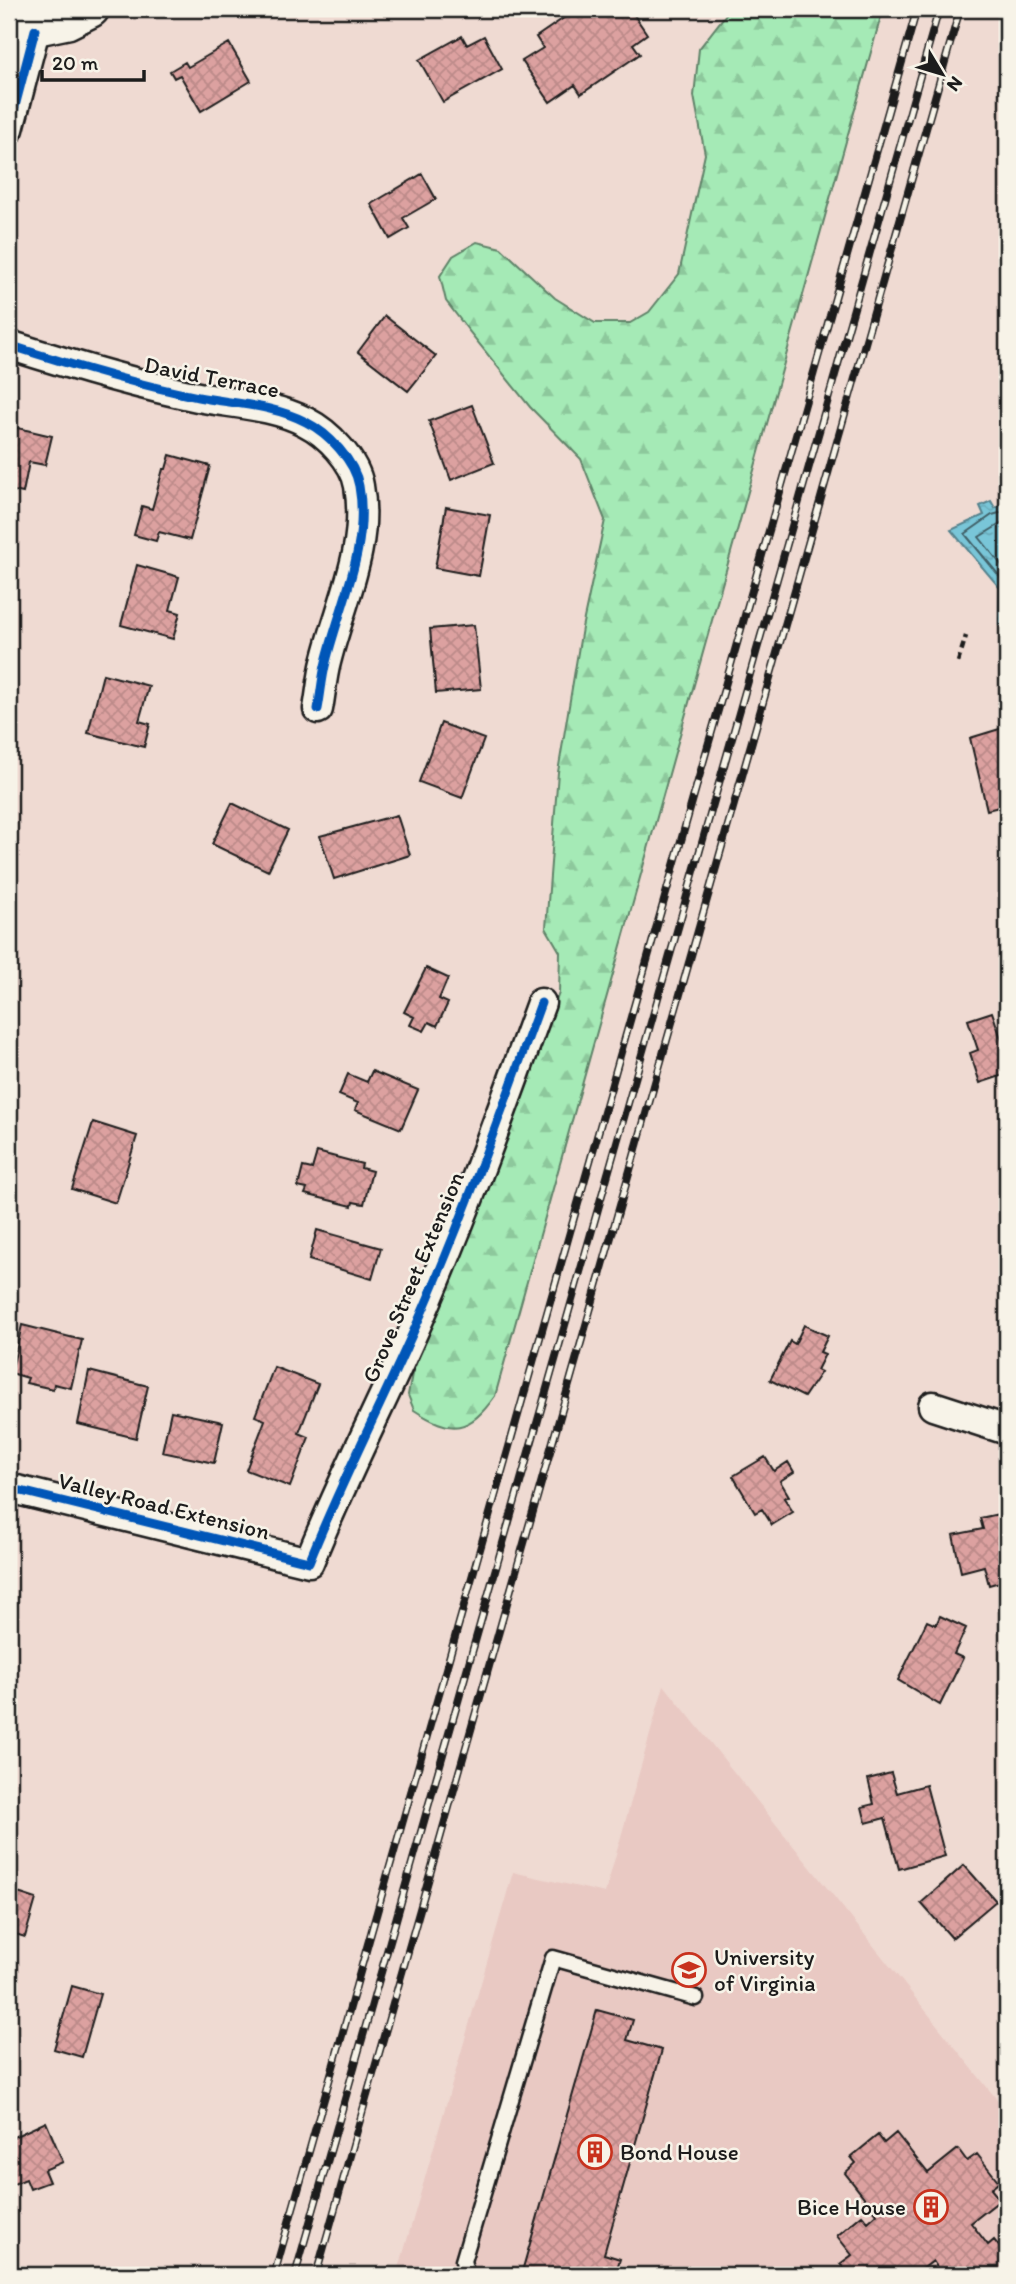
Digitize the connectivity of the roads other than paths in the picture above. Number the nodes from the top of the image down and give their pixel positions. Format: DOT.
graph roads {
  1 [pos="91,9"];
  2 [pos="22,31"];
  3 [pos="9,129"];
  4 [pos="9,345"];
  5 [pos="318,709"];
  6 [pos="541,1003"];
  7 [pos="933,1405"];
  8 [pos="1007,1430"];
  9 [pos="9,1488"];
  10 [pos="309,1562"];
  11 [pos="696,1998"];
  12 [pos="465,2268"];
  13 [pos="457,2275"];
  1 -- 2 [label="street"];
  2 -- 3 [label="street"];
  4 -- 5 [label="street, David Terrace"];
  6 -- 10 [label="street, Grove Street Extension"];
  7 -- 8 [label="street"];
  9 -- 10 [label="street, Valley Road Extension"];
  11 -- 12 [label="lane"];
  12 -- 13 [label="lane"];
}
